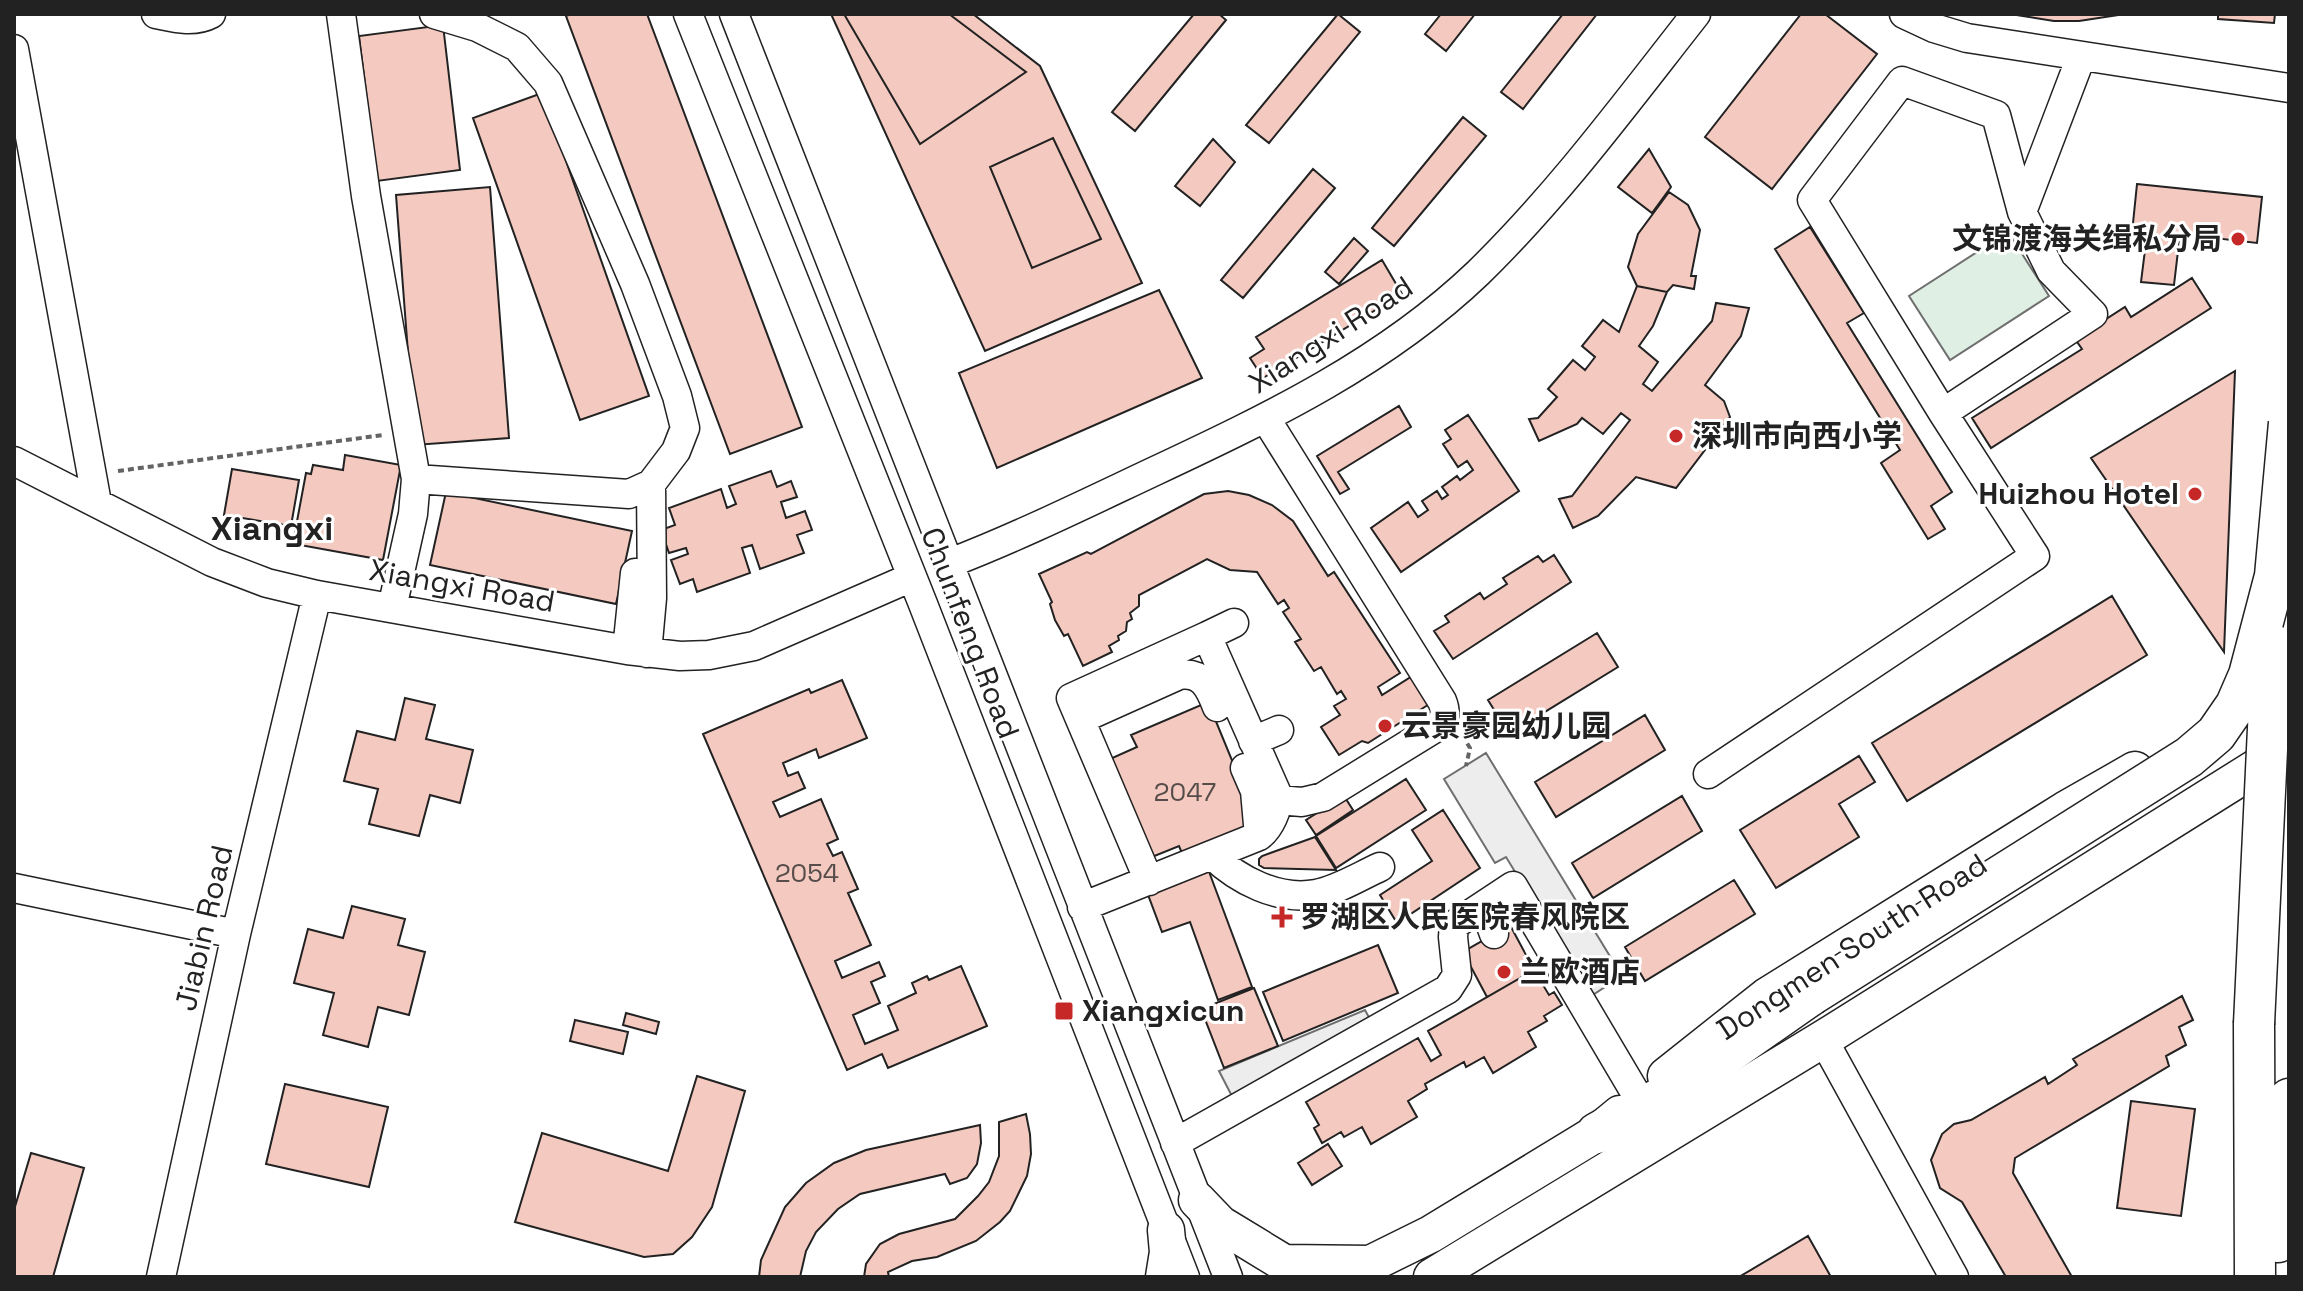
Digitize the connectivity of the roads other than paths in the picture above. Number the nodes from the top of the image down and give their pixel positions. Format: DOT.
graph roads {
  1 [pos="156,14"];
  2 [pos="211,14"];
  3 [pos="341,14"];
  4 [pos="434,14"];
  5 [pos="688,14"];
  6 [pos="734,14"];
  7 [pos="1696,14"];
  8 [pos="1904,14"];
  9 [pos="14,49"];
  10 [pos="2081,57"];
  11 [pos="2289,88"];
  12 [pos="2022,212"];
  13 [pos="1943,413"];
  14 [pos="1266,419"];
  15 [pos="2289,423"];
  16 [pos="14,461"];
  17 [pos="416,479"];
  18 [pos="651,484"];
  19 [pos="97,503"];
  20 [pos="950,563"];
  21 [pos="635,573"];
  22 [pos="2275,576"];
  23 [pos="912,577"];
  24 [pos="317,595"];
  25 [pos="392,608"];
  26 [pos="1234,623"];
  27 [pos="1207,636"];
  28 [pos="637,652"];
  29 [pos="2289,681"];
  30 [pos="2289,690"];
  31 [pos="1217,707"];
  32 [pos="1081,719"];
  33 [pos="1279,730"];
  34 [pos="2287,748"];
  35 [pos="1249,755"];
  36 [pos="1708,774"];
  37 [pos="1278,800"];
  38 [pos="1259,836"];
  39 [pos="1212,855"];
  40 [pos="1380,867"];
  41 [pos="1149,881"];
  42 [pos="14,888"];
  43 [pos="1519,896"];
  44 [pos="1082,907"];
  45 [pos="236,934"];
  46 [pos="1494,934"];
  47 [pos="1823,1039"];
  48 [pos="1639,1099"];
  49 [pos="2289,1099"];
  50 [pos="1597,1133"];
  51 [pos="1175,1143"];
  52 [pos="1197,1200"];
  53 [pos="1166,1230"];
  54 [pos="1358,1270"];
  55 [pos="161,1277"];
  56 [pos="1164,1277"];
  57 [pos="1185,1277"];
  58 [pos="1228,1277"];
  59 [pos="1432,1277"];
  60 [pos="1954,1277"];
  61 [pos="2257,1277"];
  62 [pos="2276,1277"];
  1 -- 2 [label="street"];
  3 -- 17 [label="street"];
  4 -- 18 [label="street"];
  5 -- 23 [label="street, Chunfeng Road"];
  6 -- 20 [label="street, Chunfeng Road"];
  7 -- 14 [label="street, Xiangxi Road"];
  8 -- 10 [label="street"];
  9 -- 19 [label="street"];
  10 -- 11 [label="street"];
  10 -- 12 [label="street"];
  12 -- 13 [label="street"];
  12 -- 13 [label="street"];
  13 -- 36 [label="street"];
  14 -- 20 [label="street, Xiangxi Road"];
  14 -- 37 [label="street"];
  15 -- 22 [label="highway, bridge"];
  16 -- 19 [label="street, Xiangxi Road"];
  17 -- 18 [label="street"];
  17 -- 25 [label="street"];
  18 -- 28 [label="street"];
  19 -- 24 [label="street, Xiangxi Road"];
  20 -- 44 [label="street, Chunfeng Road"];
  21 -- 28 [label="street"];
  22 -- 50 [label="highway, bridge"];
  22 -- 61 [label="highway, bridge"];
  23 -- 28 [label="street, Xiangxi Road"];
  23 -- 53 [label="street, Chunfeng Road"];
  24 -- 25 [label="street, Xiangxi Road"];
  24 -- 45 [label="street, Jiabin Road"];
  25 -- 28 [label="street, Xiangxi Road"];
  26 -- 27 [label="street"];
  27 -- 32 [label="street"];
  27 -- 35 [label="street"];
  29 -- 48 [label="main road, Dongmen South Road"];
  30 -- 34 [label="main road"];
  31 -- 32 [label="street"];
  32 -- 41 [label="street"];
  33 -- 35 [label="street"];
  34 -- 47 [label="main road, Dongmen South Road"];
  34 -- 61 [label="main road"];
  35 -- 37 [label="street"];
  35 -- 38 [label="street"];
  37 -- 38 [label="street"];
  38 -- 39 [label="street"];
  39 -- 40 [label="street"];
  39 -- 41 [label="street"];
  41 -- 44 [label="street"];
  42 -- 45 [label="street"];
  43 -- 46 [label="street"];
  43 -- 48 [label="street"];
  43 -- 51 [label="street"];
  44 -- 51 [label="street, Chunfeng Road"];
  45 -- 55 [label="street, Jiabin Road"];
  47 -- 59 [label="main road, Dongmen South Road"];
  47 -- 60 [label="street"];
  48 -- 50 [label="main road, Dongmen South Road"];
  49 -- 62 [label="highway"];
  50 -- 54 [label="main road, Dongmen South Road"];
  51 -- 52 [label="street, Chunfeng Road"];
  52 -- 54 [label="main road"];
  52 -- 58 [label="street, Chunfeng Road"];
  53 -- 56 [label="main road"];
  53 -- 57 [label="street, Chunfeng Road"];
}
